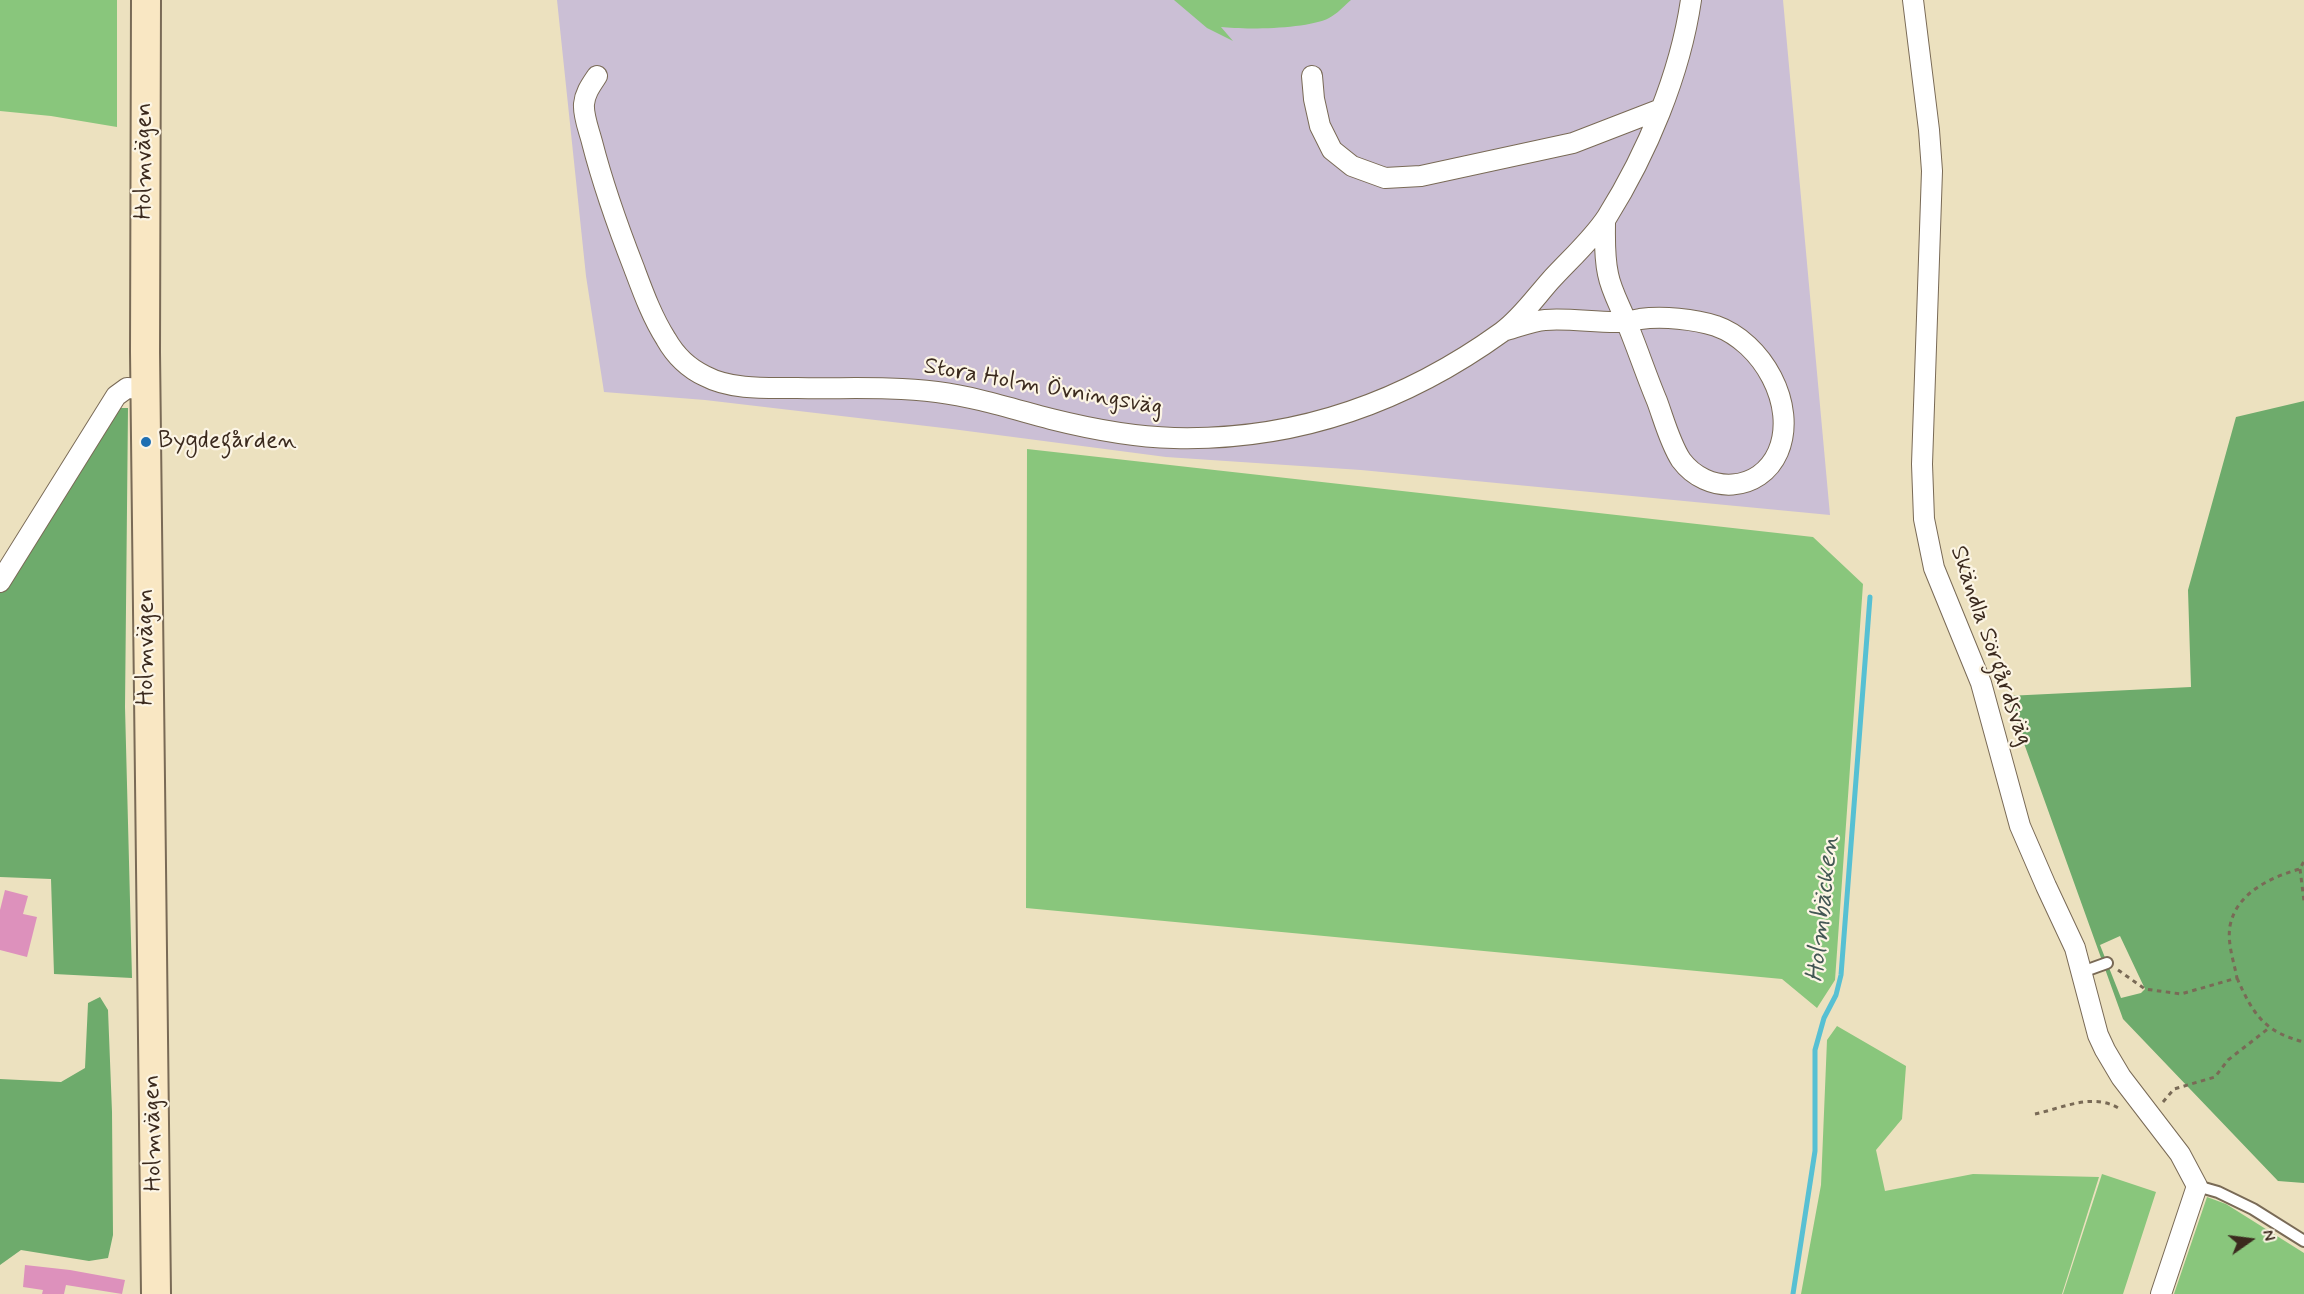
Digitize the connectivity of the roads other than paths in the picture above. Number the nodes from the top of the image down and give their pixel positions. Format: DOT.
graph roads {
  1 [pos="146,0"];
  2 [pos="1691,0"];
  3 [pos="1913,0"];
  4 [pos="597,76"];
  5 [pos="1312,76"];
  6 [pos="1661,109"];
  7 [pos="1605,220"];
  8 [pos="1627,322"];
  9 [pos="1506,330"];
  10 [pos="146,389"];
  11 [pos="0,582"];
  12 [pos="2107,963"];
  13 [pos="2082,972"];
  14 [pos="2197,1186"];
  15 [pos="2304,1241"];
  16 [pos="156,1294"];
  17 [pos="2161,1294"];
  1 -- 10 [label="street, Holmvägen"];
  2 -- 6 [label="street, Stora Holm Övningsväg"];
  3 -- 13 [label="street, Skändla Sörgårdsväg"];
  4 -- 9 [label="street, Stora Holm Övningsväg"];
  5 -- 6 [label="street"];
  6 -- 7 [label="street, Stora Holm Övningsväg"];
  7 -- 8 [label="street, Stora Holm Övningsväg"];
  7 -- 9 [label="street, Stora Holm Övningsväg"];
  8 -- 8 [label="street, Stora Holm Övningsväg"];
  8 -- 9 [label="street, Stora Holm Övningsväg"];
  10 -- 11 [label="street"];
  10 -- 16 [label="street, Holmvägen"];
  12 -- 13 [label="lane"];
  13 -- 14 [label="street, Skändla Sörgårdsväg"];
  14 -- 15 [label="lane"];
  14 -- 17 [label="street"];
}
